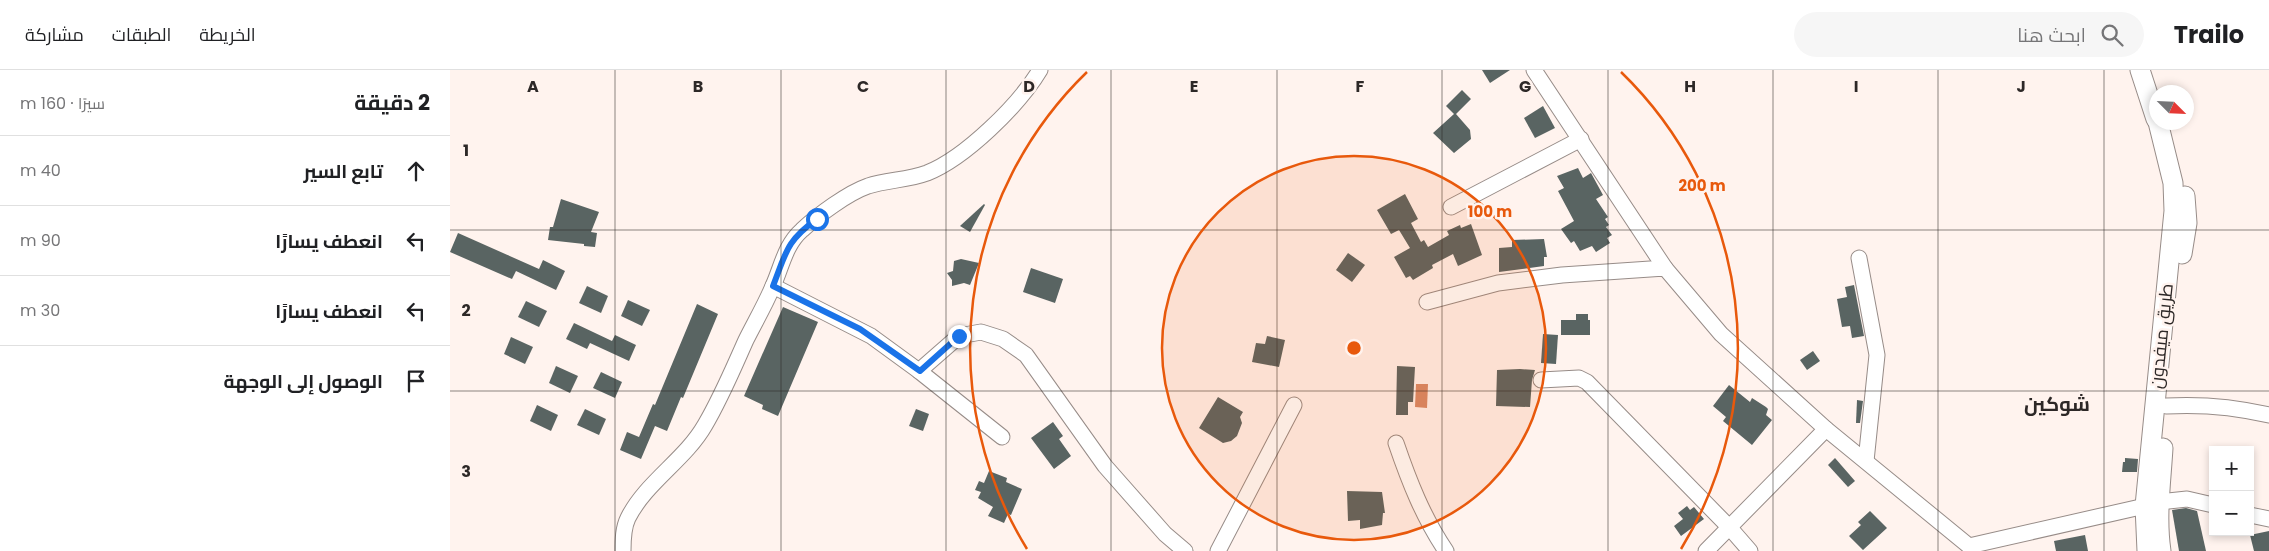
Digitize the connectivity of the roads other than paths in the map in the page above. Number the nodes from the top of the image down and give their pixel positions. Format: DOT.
graph roads {
  1 [pos="1040,70"];
  2 [pos="1534,70"];
  3 [pos="2140,70"];
  4 [pos="2152,70"];
  5 [pos="2157,85"];
  6 [pos="2149,97"];
  7 [pos="2159,130"];
  8 [pos="2172,130"];
  9 [pos="1581,139"];
  10 [pos="1451,208"];
  11 [pos="1859,258"];
  12 [pos="1665,268"];
  13 [pos="773,286"];
  14 [pos="1427,302"];
  15 [pos="920,371"];
  16 [pos="1541,380"];
  17 [pos="1294,405"];
  18 [pos="2166,406"];
  19 [pos="2269,415"];
  20 [pos="1826,429"];
  21 [pos="1002,437"];
  22 [pos="1396,442"];
  23 [pos="1866,461"];
  24 [pos="2152,504"];
  25 [pos="2209,504"];
  26 [pos="2254,516"];
  27 [pos="2269,519"];
  28 [pos="1730,528"];
  29 [pos="1971,548"];
  30 [pos="622,551"];
  31 [pos="1185,551"];
  32 [pos="1218,551"];
  33 [pos="1446,551"];
  34 [pos="1706,551"];
  35 [pos="1750,551"];
  36 [pos="2147,551"];
  37 [pos="2161,551"];
  1 -- 13 [label="street"];
  2 -- 9 [label="street"];
  3 -- 6 [label="main road, طريق ميفدون"];
  4 -- 5 [label="main road"];
  7 -- 24 [label="main road, طريق ميفدون"];
  8 -- 18 [label="main road, طريق ميفدون"];
  9 -- 10 [label="street"];
  9 -- 12 [label="street"];
  11 -- 23 [label="street"];
  12 -- 14 [label="street"];
  12 -- 20 [label="street"];
  13 -- 15 [label="street"];
  13 -- 30 [label="street"];
  15 -- 21 [label="street"];
  15 -- 31 [label="street"];
  16 -- 28 [label="street"];
  17 -- 32 [label="street"];
  18 -- 19 [label="street"];
  18 -- 24 [label="main road, طريق ميفدون"];
  20 -- 23 [label="street"];
  20 -- 28 [label="street"];
  22 -- 33 [label="street"];
  23 -- 29 [label="street"];
  24 -- 25 [label="street"];
  24 -- 29 [label="street"];
  24 -- 36 [label="main road, طريق ميفدون"];
  24 -- 37 [label="main road, طريق ميفدون"];
  26 -- 27 [label="street"];
  28 -- 34 [label="street"];
  28 -- 35 [label="street"];
}
